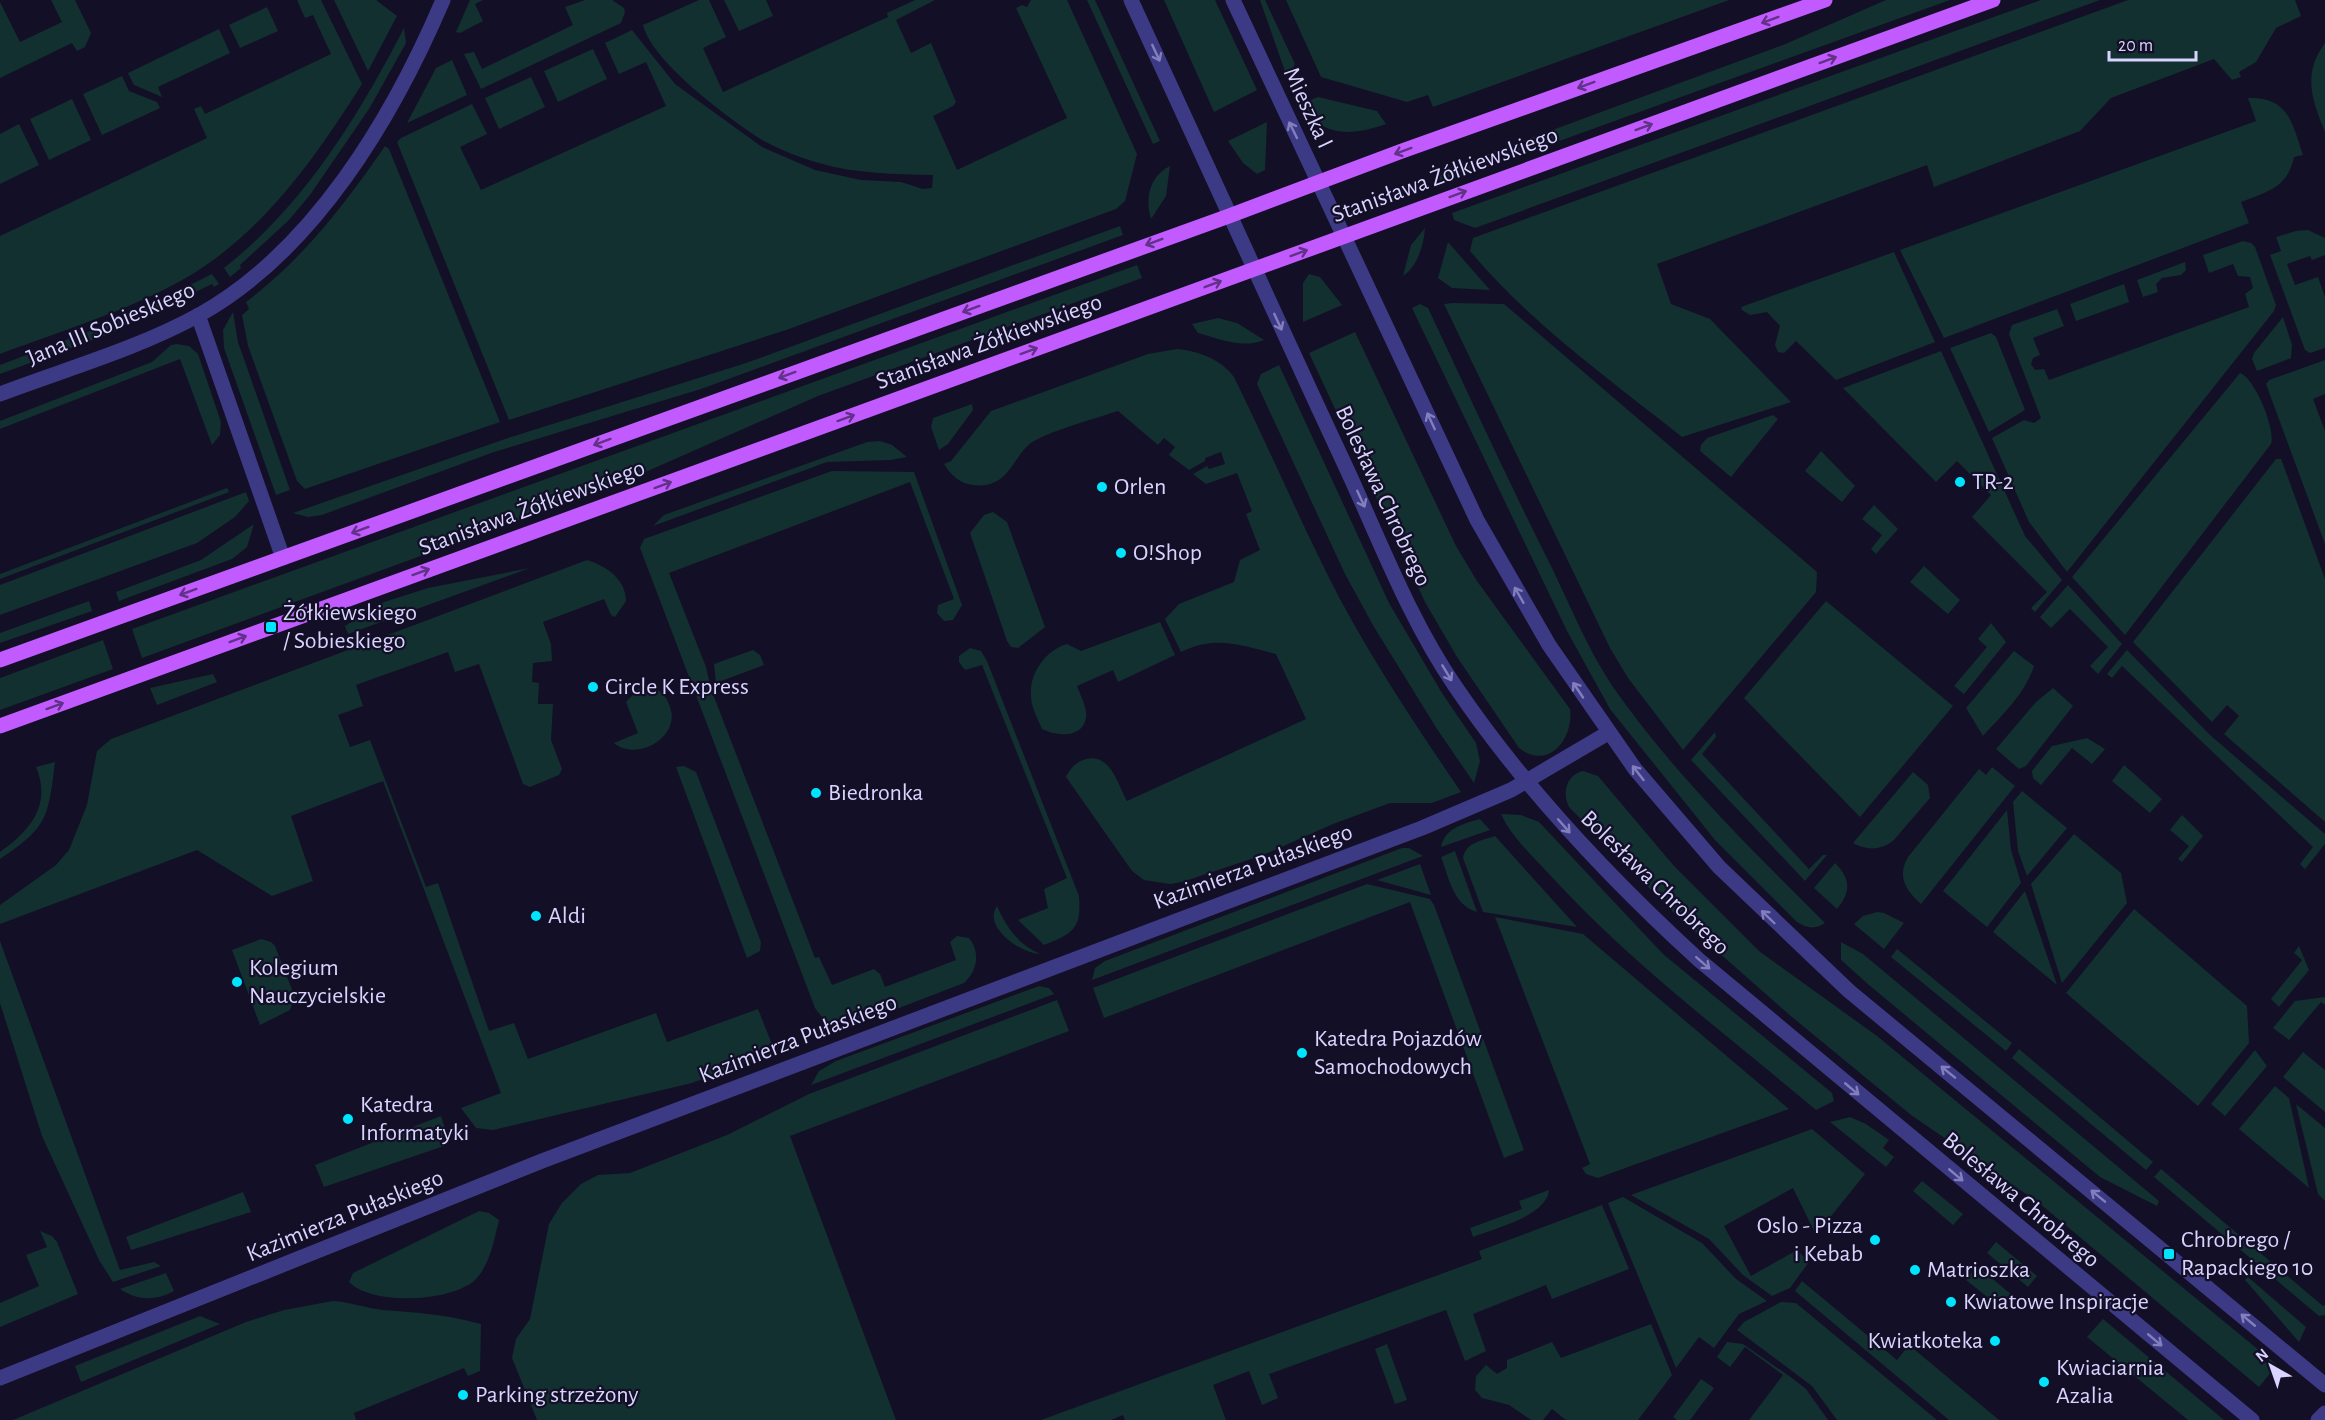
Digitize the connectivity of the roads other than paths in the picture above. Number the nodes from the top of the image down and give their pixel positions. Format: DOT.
graph roads {
  1 [pos="443,0"];
  2 [pos="1131,0"];
  3 [pos="1233,0"];
  4 [pos="1825,0"];
  5 [pos="1993,0"];
  6 [pos="1319,183"];
  7 [pos="1229,216"];
  8 [pos="1344,236"];
  9 [pos="1253,269"];
  10 [pos="198,315"];
  11 [pos="0,394"];
  12 [pos="283,558"];
  13 [pos="0,660"];
  14 [pos="0,726"];
  15 [pos="1608,733"];
  16 [pos="1527,781"];
  17 [pos="2306,1368"];
  18 [pos="2325,1375"];
  19 [pos="0,1378"];
  20 [pos="2325,1385"];
  21 [pos="2325,1413"];
  22 [pos="2252,1420"];
  23 [pos="2318,1420"];
  1 -- 10 [label="street, Jana III Sobieskiego"];
  2 -- 7 [label="street, one-way"];
  6 -- 3 [label="street, Mieszka I, one-way"];
  4 -- 6 [label="main road, Stanisława Żółkiewskiego, one-way"];
  8 -- 5 [label="main road, Stanisława Żółkiewskiego, one-way"];
  6 -- 7 [label="main road, Stanisława Żółkiewskiego"];
  6 -- 8 [label="street, Mieszka I"];
  7 -- 9 [label="street, Bolesława Chrobrego"];
  7 -- 12 [label="main road, Stanisława Żółkiewskiego, one-way"];
  9 -- 8 [label="main road, Stanisława Żółkiewskiego, one-way"];
  15 -- 8 [label="street, one-way"];
  14 -- 9 [label="main road, Stanisława Żółkiewskiego, one-way"];
  9 -- 16 [label="street, Bolesława Chrobrego, one-way"];
  10 -- 11 [label="street, Jana III Sobieskiego"];
  10 -- 12 [label="street"];
  12 -- 13 [label="main road, Stanisława Żółkiewskiego, one-way"];
  15 -- 16 [label="street, Kazimierza Pułaskiego"];
  17 -- 15 [label="street, one-way"];
  16 -- 19 [label="street, Kazimierza Pułaskiego"];
  16 -- 22 [label="street, Bolesława Chrobrego, one-way"];
  17 -- 18 [label="street"];
  17 -- 20 [label="street"];
  21 -- 23 [label="street"];
}
